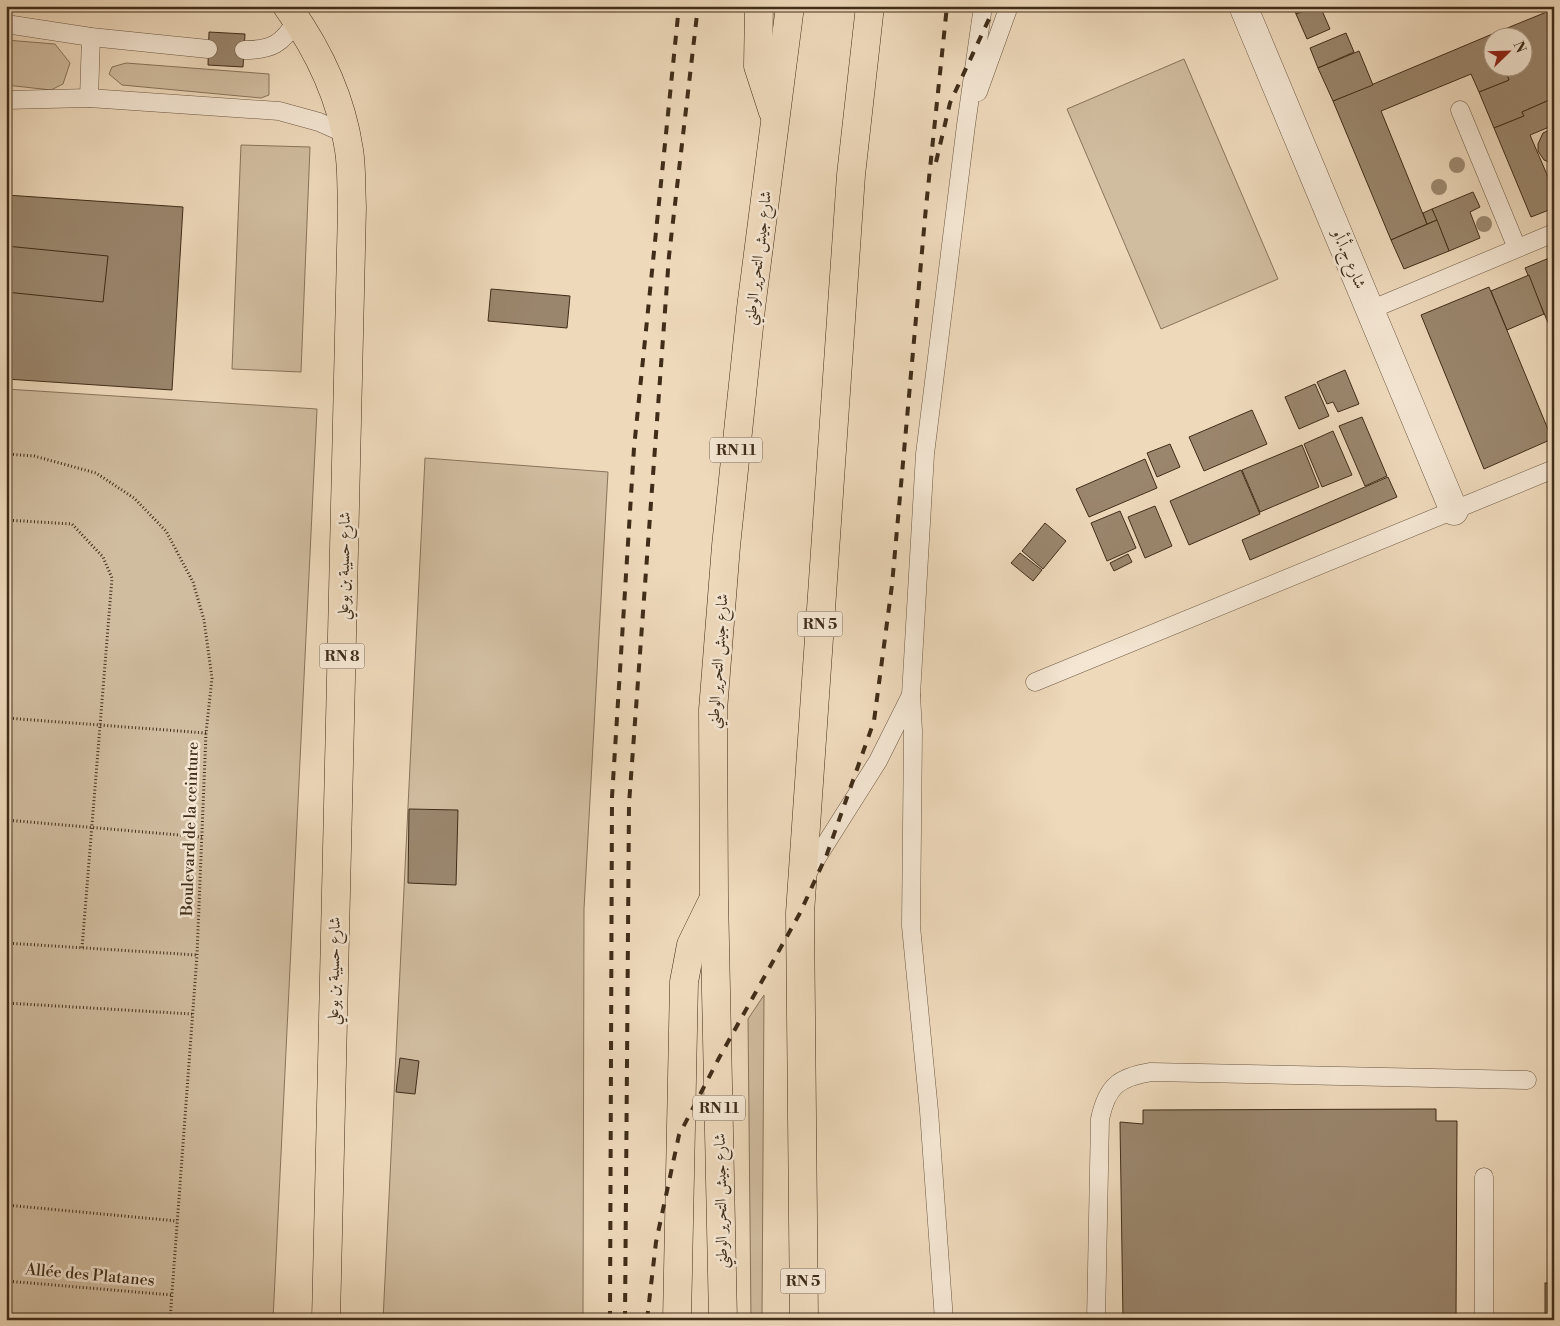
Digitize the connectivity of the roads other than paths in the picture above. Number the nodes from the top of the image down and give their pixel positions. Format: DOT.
graph roads {
  1 [pos="759,6"];
  2 [pos="790,6"];
  3 [pos="870,6"];
  4 [pos="983,6"];
  5 [pos="1009,6"];
  6 [pos="1243,6"];
  7 [pos="292,13"];
  8 [pos="6,24"];
  9 [pos="91,37"];
  10 [pos="208,49"];
  11 [pos="244,50"];
  12 [pos="89,98"];
  13 [pos="6,100"];
  14 [pos="1460,110"];
  15 [pos="775,117"];
  16 [pos="966,125"];
  17 [pos="346,134"];
  18 [pos="1554,233"];
  19 [pos="1517,248"];
  20 [pos="1370,310"];
  21 [pos="1554,469"];
  22 [pos="1454,511"];
  23 [pos="1035,682"];
  24 [pos="911,695"];
  25 [pos="803,879"];
  26 [pos="714,896"];
  27 [pos="1527,1080"];
  28 [pos="1484,1177"];
  29 [pos="802,1243"];
  30 [pos="326,1320"];
  31 [pos="676,1320"];
  32 [pos="723,1320"];
  33 [pos="804,1320"];
  34 [pos="816,1320"];
  35 [pos="944,1320"];
  36 [pos="1096,1320"];
  37 [pos="1484,1320"];
  1 -- 15 [label="main road"];
  2 -- 15 [label="main road, شارع جيش التحرير الوطني / RN 11"];
  3 -- 25 [label="main road, RN 5"];
  4 -- 16 [label="lane"];
  5 -- 16 [label="lane"];
  6 -- 20 [label="street, شارع ج.أ.أو"];
  7 -- 11 [label="lane"];
  7 -- 17 [label="main road, شارع حسيبة بن بوعلي / RN 8"];
  8 -- 9 [label="lane"];
  9 -- 10 [label="lane"];
  9 -- 12 [label="lane"];
  12 -- 13 [label="lane"];
  12 -- 17 [label="lane"];
  14 -- 19 [label="lane"];
  15 -- 26 [label="main road, شارع جيش التحرير الوطني / RN 11"];
  16 -- 24 [label="lane"];
  17 -- 30 [label="main road, شارع حسيبة بن بوعلي / RN 8"];
  18 -- 19 [label="lane"];
  19 -- 20 [label="lane"];
  20 -- 22 [label="street, شارع ج.أ.أو"];
  21 -- 22 [label="lane"];
  22 -- 23 [label="lane"];
  24 -- 25 [label="lane"];
  24 -- 35 [label="lane"];
  25 -- 29 [label="main road, RN 5"];
  26 -- 31 [label="main road"];
  26 -- 32 [label="main road, شارع جيش التحرير الوطني / RN 11"];
  27 -- 36 [label="lane"];
  28 -- 37 [label="lane"];
  29 -- 33 [label="main road, RN 5"];
  29 -- 34 [label="main road"];
}
